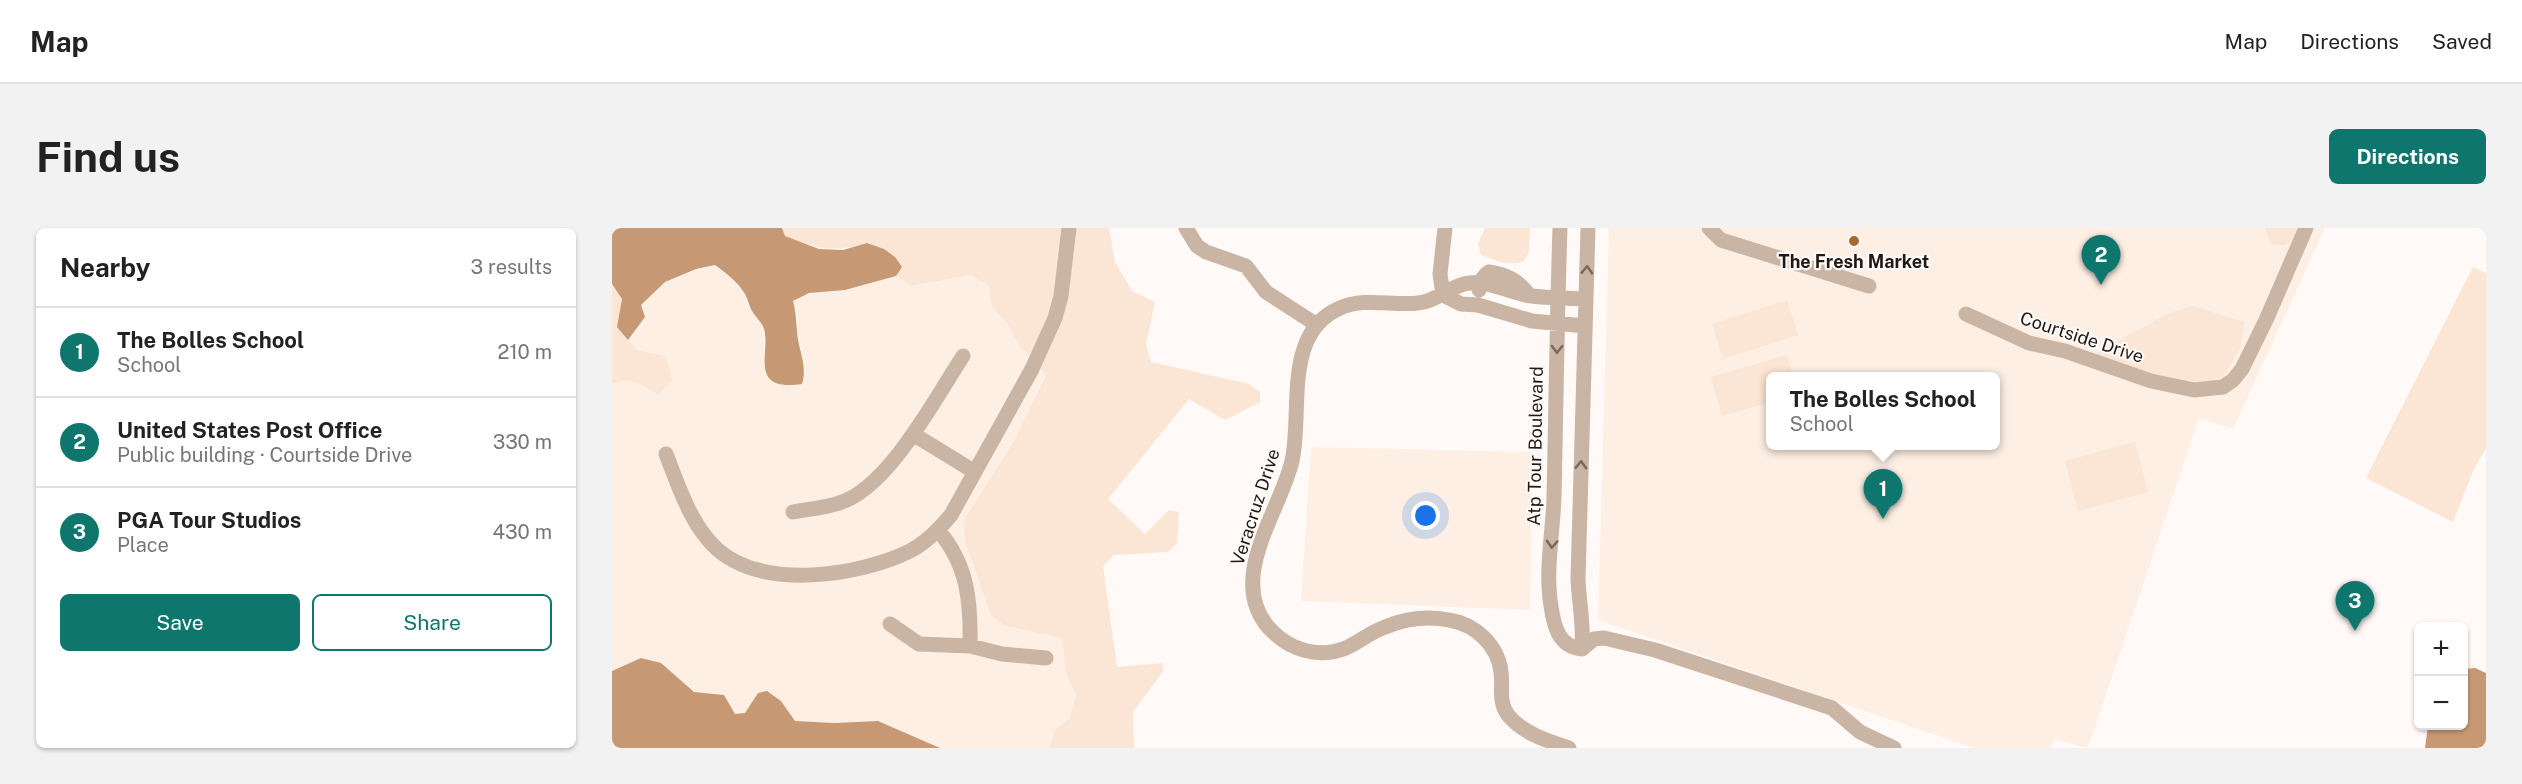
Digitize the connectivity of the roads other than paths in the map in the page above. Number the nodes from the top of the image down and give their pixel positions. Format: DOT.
graph roads {
  1 [pos="1069,228"];
  2 [pos="1186,228"];
  3 [pos="1445,228"];
  4 [pos="1560,228"];
  5 [pos="1588,228"];
  6 [pos="1709,228"];
  7 [pos="2306,228"];
  8 [pos="1480,283"];
  9 [pos="1869,286"];
  10 [pos="1511,291"];
  11 [pos="1443,295"];
  12 [pos="1530,296"];
  13 [pos="1558,298"];
  14 [pos="1586,299"];
  15 [pos="1478,305"];
  16 [pos="1505,314"];
  17 [pos="1965,315"];
  18 [pos="1317,325"];
  19 [pos="1558,325"];
  20 [pos="1585,326"];
  21 [pos="963,356"];
  22 [pos="913,434"];
  23 [pos="666,454"];
  24 [pos="975,472"];
  25 [pos="793,512"];
  26 [pos="938,530"];
  27 [pos="890,624"];
  28 [pos="970,646"];
  29 [pos="1582,649"];
  30 [pos="1046,658"];
  31 [pos="1569,748"];
  32 [pos="1894,748"];
  1 -- 24 [label="street"];
  2 -- 18 [label="street"];
  3 -- 11 [label="street"];
  4 -- 13 [label="street, Atp Tour Boulevard"];
  14 -- 5 [label="street, one-way"];
  6 -- 9 [label="street"];
  7 -- 17 [label="street, Courtside Drive"];
  8 -- 10 [label="street"];
  8 -- 11 [label="street"];
  8 -- 12 [label="street"];
  8 -- 15 [label="street"];
  10 -- 12 [label="street"];
  10 -- 16 [label="street"];
  11 -- 15 [label="street"];
  11 -- 18 [label="street"];
  12 -- 13 [label="street"];
  13 -- 14 [label="street"];
  13 -- 19 [label="street, Atp Tour Boulevard"];
  14 -- 20 [label="street"];
  15 -- 16 [label="street"];
  16 -- 19 [label="street"];
  18 -- 31 [label="street, Veracruz Drive"];
  19 -- 20 [label="street"];
  19 -- 29 [label="street, Atp Tour Boulevard, one-way"];
  29 -- 20 [label="street, one-way"];
  21 -- 22 [label="street"];
  22 -- 24 [label="street"];
  22 -- 25 [label="street"];
  23 -- 26 [label="street"];
  24 -- 26 [label="street"];
  26 -- 28 [label="street"];
  27 -- 28 [label="street"];
  28 -- 30 [label="street"];
  29 -- 32 [label="street"];
}
